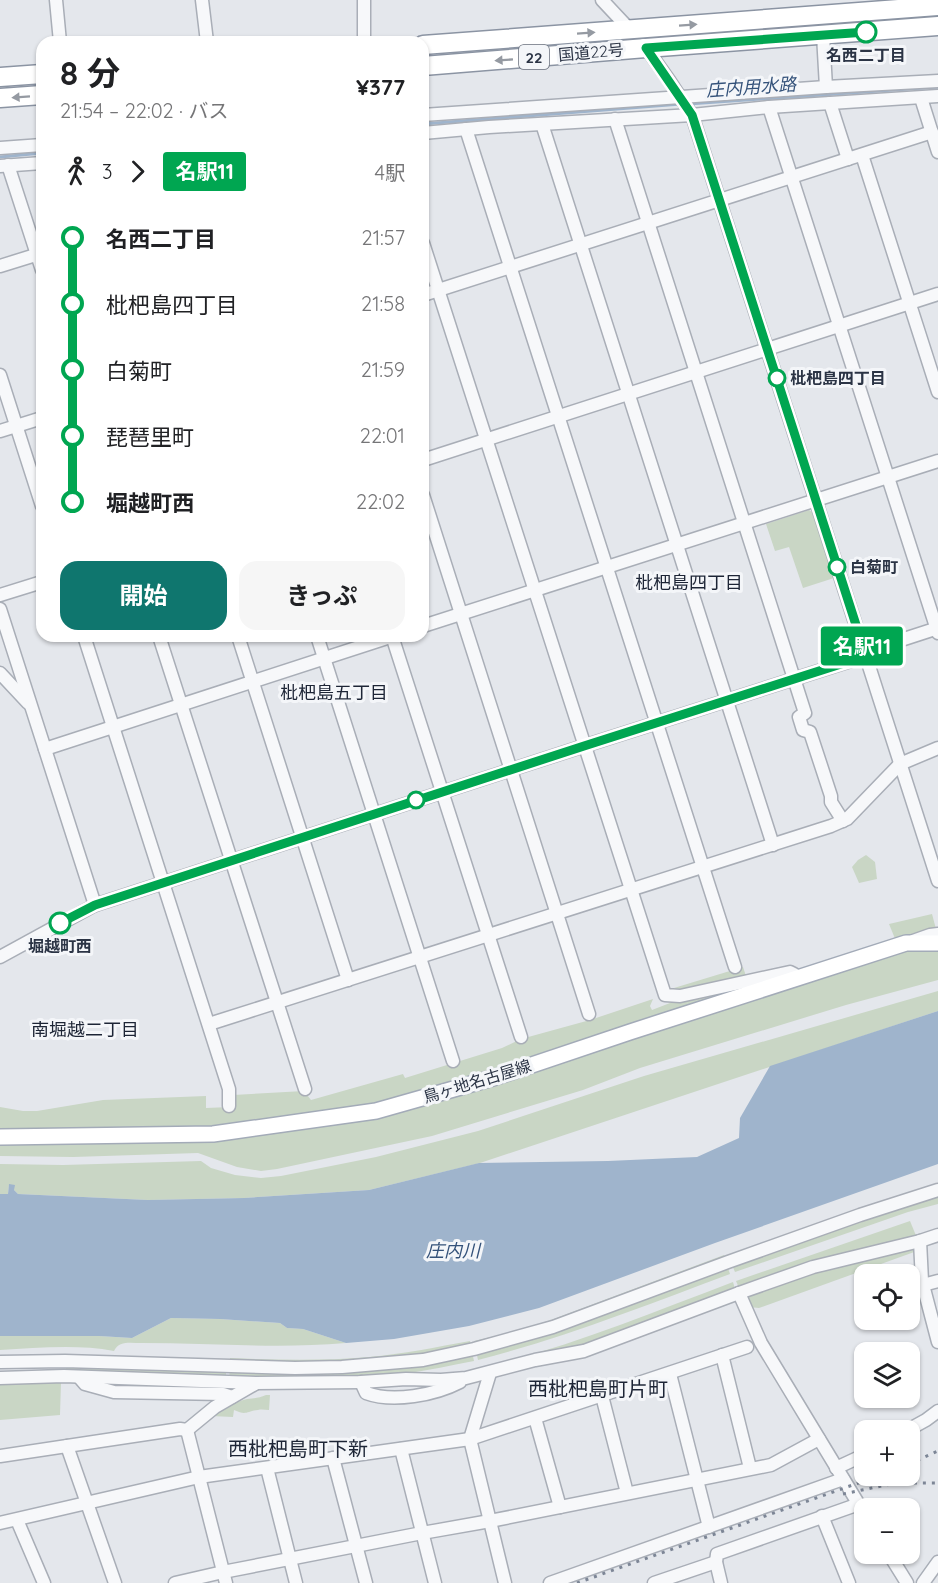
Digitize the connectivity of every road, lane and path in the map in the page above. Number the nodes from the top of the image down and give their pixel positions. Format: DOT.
graph roads {
  1 [pos="56,0"];
  2 [pos="202,0"];
  3 [pos="364,0"];
  4 [pos="602,0"];
  5 [pos="936,4"];
  6 [pos="938,26"];
  7 [pos="630,29"];
  8 [pos="823,35"];
  9 [pos="59,36"];
  10 [pos="206,36"];
  11 [pos="364,36"];
  12 [pos="429,45"];
  13 [pos="646,48"];
  14 [pos="429,66"];
  15 [pos="36,74"];
  16 [pos="0,77"];
  17 [pos="938,81"];
  18 [pos="826,87"];
  19 [pos="36,95"];
  20 [pos="938,96"];
  21 [pos="0,98"];
  22 [pos="681,98"];
  23 [pos="921,98"];
  24 [pos="830,103"];
  25 [pos="769,107"];
  26 [pos="691,114"];
  27 [pos="429,115"];
  28 [pos="615,119"];
  29 [pos="542,124"];
  30 [pos="466,129"];
  31 [pos="429,132"];
  32 [pos="932,132"];
  33 [pos="36,145"];
  34 [pos="0,148"];
  35 [pos="938,152"];
  36 [pos="862,155"];
  37 [pos="848,159"];
  38 [pos="36,163"];
  39 [pos="4,166"];
  40 [pos="792,177"];
  41 [pos="719,200"];
  42 [pos="648,223"];
  43 [pos="580,244"];
  44 [pos="36,246"];
  45 [pos="36,254"];
  46 [pos="429,262"];
  47 [pos="0,266"];
  48 [pos="510,267"];
  49 [pos="438,290"];
  50 [pos="429,293"];
  51 [pos="938,294"];
  52 [pos="909,304"];
  53 [pos="840,326"];
  54 [pos="767,350"];
  55 [pos="696,372"];
  56 [pos="0,375"];
  57 [pos="938,392"];
  58 [pos="628,394"];
  59 [pos="558,416"];
  60 [pos="36,420"];
  61 [pos="16,426"];
  62 [pos="0,431"];
  63 [pos="486,440"];
  64 [pos="429,458"];
  65 [pos="938,461"];
  66 [pos="888,477"];
  67 [pos="36,488"];
  68 [pos="816,501"];
  69 [pos="429,514"];
  70 [pos="745,523"];
  71 [pos="676,545"];
  72 [pos="606,567"];
  73 [pos="36,584"];
  74 [pos="534,590"];
  75 [pos="0,595"];
  76 [pos="0,609"];
  77 [pos="461,614"];
  78 [pos="429,624"];
  79 [pos="938,630"];
  80 [pos="86,642"];
  81 [pos="161,642"];
  82 [pos="240,642"];
  83 [pos="318,642"];
  84 [pos="373,642"];
  85 [pos="394,642"];
  86 [pos="865,654"];
  87 [pos="324,658"];
  88 [pos="0,673"];
  89 [pos="795,679"];
  90 [pos="253,681"];
  91 [pos="727,700"];
  92 [pos="181,705"];
  93 [pos="31,706"];
  94 [pos="656,723"];
  95 [pos="113,727"];
  96 [pos="584,746"];
  97 [pos="938,748"];
  98 [pos="45,749"];
  99 [pos="900,764"];
  100 [pos="511,769"];
  101 [pos="442,792"];
  102 [pos="374,814"];
  103 [pos="843,821"];
  104 [pos="303,837"];
  105 [pos="773,845"];
  106 [pos="933,848"];
  107 [pos="231,860"];
  108 [pos="703,867"];
  109 [pos="938,881"];
  110 [pos="163,882"];
  111 [pos="630,890"];
  112 [pos="95,905"];
  113 [pos="557,913"];
  114 [pos="938,934"];
  115 [pos="488,935"];
  116 [pos="906,943"];
  117 [pos="938,943"];
  118 [pos="0,957"];
  119 [pos="419,957"];
  120 [pos="735,967"];
  121 [pos="796,978"];
  122 [pos="348,980"];
  123 [pos="277,1002"];
  124 [pos="589,1014"];
  125 [pos="208,1024"];
  126 [pos="521,1037"];
  127 [pos="453,1061"];
  128 [pos="305,1089"];
  129 [pos="229,1106"];
  130 [pos="0,1137"];
  131 [pos="938,1190"];
  132 [pos="938,1235"];
  133 [pos="920,1241"];
  134 [pos="938,1281"];
  135 [pos="923,1285"];
  136 [pos="739,1293"];
  137 [pos="935,1320"];
  138 [pos="938,1342"];
  139 [pos="747,1347"];
  140 [pos="722,1355"];
  141 [pos="0,1362"];
  142 [pos="490,1373"];
  143 [pos="670,1374"];
  144 [pos="78,1377"];
  145 [pos="0,1378"];
  146 [pos="256,1383"];
  147 [pos="602,1396"];
  148 [pos="232,1397"];
  149 [pos="938,1411"];
  150 [pos="535,1418"];
  151 [pos="920,1423"];
  152 [pos="187,1430"];
  153 [pos="470,1439"];
  154 [pos="819,1439"];
  155 [pos="67,1446"];
  156 [pos="401,1449"];
  157 [pos="0,1456"];
  158 [pos="333,1458"];
  159 [pos="854,1463"];
  160 [pos="267,1467"];
  161 [pos="750,1468"];
  162 [pos="840,1474"];
  163 [pos="199,1477"];
  164 [pos="697,1480"];
  165 [pos="627,1493"];
  166 [pos="855,1498"];
  167 [pos="87,1504"];
  168 [pos="560,1507"];
  169 [pos="854,1509"];
  170 [pos="822,1516"];
  171 [pos="17,1520"];
  172 [pos="490,1521"];
  173 [pos="0,1523"];
  174 [pos="709,1527"];
  175 [pos="422,1533"];
  176 [pos="356,1546"];
  177 [pos="290,1559"];
  178 [pos="716,1562"];
  179 [pos="938,1562"];
  180 [pos="895,1564"];
  181 [pos="225,1577"];
  182 [pos="44,1583"];
  183 [pos="115,1583"];
  184 [pos="175,1583"];
  185 [pos="296,1583"];
  186 [pos="366,1583"];
  187 [pos="435,1583"];
  188 [pos="505,1583"];
  189 [pos="550,1583"];
  190 [pos="654,1583"];
  191 [pos="721,1583"];
  192 [pos="849,1583"];
  193 [pos="907,1583"];
  194 [pos="923,1583"];
  1 -- 9 [label="street"];
  2 -- 10 [label="street"];
  3 -- 11 [label="street"];
  4 -- 7 [label="street"];
  7 -- 5 [label="highway, 国道22号 / 22, one-way"];
  6 -- 8 [label="highway, 国道22号 / 22"];
  12 -- 7 [label="highway, 国道22号 / 22, one-way"];
  7 -- 13 [label="street"];
  8 -- 13 [label="highway, 国道22号 / 22"];
  8 -- 18 [label="street"];
  13 -- 14 [label="highway, 国道22号 / 22, one-way"];
  13 -- 22 [label="street"];
  15 -- 16 [label="highway"];
  17 -- 18 [label="street"];
  18 -- 22 [label="street"];
  19 -- 21 [label="highway, one-way"];
  20 -- 23 [label="street"];
  22 -- 26 [label="street"];
  22 -- 27 [label="street"];
  23 -- 24 [label="street"];
  23 -- 32 [label="street"];
  24 -- 25 [label="street"];
  24 -- 37 [label="street"];
  25 -- 26 [label="street"];
  25 -- 40 [label="street"];
  26 -- 28 [label="street"];
  26 -- 41 [label="street"];
  28 -- 29 [label="street"];
  28 -- 42 [label="street"];
  29 -- 30 [label="street"];
  29 -- 43 [label="street"];
  30 -- 31 [label="street"];
  30 -- 48 [label="street"];
  32 -- 35 [label="street"];
  32 -- 36 [label="street"];
  33 -- 34 [label="street"];
  36 -- 37 [label="street"];
  36 -- 52 [label="street"];
  37 -- 40 [label="street"];
  38 -- 39 [label="street"];
  39 -- 44 [label="street"];
  40 -- 41 [label="street"];
  40 -- 53 [label="street"];
  41 -- 42 [label="street"];
  41 -- 54 [label="street"];
  42 -- 43 [label="street"];
  42 -- 55 [label="street"];
  43 -- 48 [label="street"];
  43 -- 58 [label="street"];
  45 -- 47 [label="street"];
  46 -- 49 [label="street"];
  48 -- 49 [label="street"];
  48 -- 59 [label="street"];
  49 -- 50 [label="street"];
  49 -- 63 [label="street"];
  51 -- 52 [label="street"];
  52 -- 53 [label="street"];
  52 -- 57 [label="street"];
  53 -- 54 [label="street"];
  53 -- 66 [label="street"];
  54 -- 55 [label="street"];
  54 -- 68 [label="street"];
  55 -- 58 [label="street"];
  55 -- 70 [label="street"];
  56 -- 61 [label="street"];
  58 -- 59 [label="street"];
  58 -- 71 [label="street"];
  59 -- 63 [label="street"];
  59 -- 72 [label="street"];
  60 -- 61 [label="street"];
  61 -- 62 [label="street"];
  61 -- 67 [label="street"];
  63 -- 64 [label="street"];
  63 -- 74 [label="street"];
  65 -- 66 [label="street"];
  66 -- 68 [label="street"];
  66 -- 79 [label="street"];
  68 -- 70 [label="street"];
  68 -- 86 [label="street"];
  69 -- 77 [label="street"];
  70 -- 71 [label="street"];
  70 -- 89 [label="street"];
  71 -- 72 [label="street"];
  71 -- 91 [label="street"];
  72 -- 74 [label="street"];
  72 -- 94 [label="street"];
  73 -- 75 [label="street"];
  74 -- 77 [label="street"];
  74 -- 96 [label="street"];
  76 -- 93 [label="street"];
  77 -- 78 [label="street"];
  77 -- 100 [label="street"];
  79 -- 86 [label="street"];
  80 -- 95 [label="street"];
  81 -- 92 [label="street"];
  82 -- 90 [label="street"];
  83 -- 87 [label="street"];
  84 -- 87 [label="street"];
  85 -- 101 [label="street"];
  86 -- 89 [label="street"];
  86 -- 99 [label="street"];
  87 -- 90 [label="street"];
  87 -- 102 [label="street"];
  88 -- 93 [label="street"];
  89 -- 91 [label="street"];
  89 -- 103 [label="street"];
  90 -- 92 [label="street"];
  90 -- 104 [label="street"];
  91 -- 94 [label="street"];
  91 -- 105 [label="street"];
  92 -- 95 [label="street"];
  92 -- 107 [label="street"];
  93 -- 98 [label="street"];
  94 -- 96 [label="street"];
  94 -- 108 [label="street"];
  95 -- 98 [label="street"];
  95 -- 110 [label="street"];
  96 -- 100 [label="street"];
  96 -- 111 [label="street"];
  97 -- 99 [label="street"];
  98 -- 112 [label="street"];
  99 -- 103 [label="street"];
  99 -- 106 [label="street"];
  100 -- 101 [label="street"];
  100 -- 113 [label="street"];
  101 -- 102 [label="street"];
  101 -- 115 [label="street"];
  102 -- 104 [label="street"];
  102 -- 119 [label="street"];
  103 -- 105 [label="street"];
  104 -- 107 [label="street"];
  104 -- 122 [label="street"];
  105 -- 108 [label="street"];
  106 -- 109 [label="street"];
  107 -- 110 [label="street"];
  107 -- 123 [label="street"];
  108 -- 111 [label="street"];
  108 -- 120 [label="street"];
  110 -- 112 [label="street"];
  110 -- 125 [label="street"];
  111 -- 113 [label="street"];
  111 -- 121 [label="street"];
  112 -- 118 [label="street"];
  113 -- 115 [label="street"];
  113 -- 124 [label="street"];
  114 -- 116 [label="street"];
  115 -- 119 [label="street"];
  115 -- 126 [label="street"];
  116 -- 117 [label="main road, 鳥ヶ地名古屋線"];
  116 -- 121 [label="main road, 鳥ヶ地名古屋線"];
  119 -- 122 [label="street"];
  119 -- 127 [label="street"];
  121 -- 130 [label="main road, 鳥ヶ地名古屋線"];
  122 -- 123 [label="street"];
  123 -- 125 [label="street"];
  123 -- 128 [label="street"];
  125 -- 129 [label="street"];
  131 -- 141 [label="street"];
  132 -- 133 [label="street"];
  133 -- 135 [label="street"];
  133 -- 136 [label="street"];
  134 -- 135 [label="street"];
  135 -- 137 [label="street"];
  136 -- 142 [label="street"];
  136 -- 154 [label="street"];
  137 -- 138 [label="street"];
  139 -- 140 [label="street"];
  140 -- 143 [label="street"];
  140 -- 161 [label="street"];
  142 -- 146 [label="street"];
  142 -- 153 [label="street"];
  143 -- 147 [label="street"];
  143 -- 164 [label="street"];
  144 -- 145 [label="street"];
  144 -- 146 [label="street"];
  144 -- 148 [label="street"];
  146 -- 148 [label="street"];
  147 -- 150 [label="street"];
  147 -- 165 [label="street"];
  148 -- 152 [label="street"];
  149 -- 151 [label="street"];
  150 -- 153 [label="street"];
  150 -- 168 [label="street"];
  152 -- 155 [label="street"];
  152 -- 163 [label="street"];
  153 -- 156 [label="street"];
  153 -- 172 [label="street"];
  154 -- 161 [label="street"];
  154 -- 162 [label="street"];
  155 -- 157 [label="street"];
  155 -- 167 [label="street"];
  156 -- 158 [label="street"];
  156 -- 175 [label="street"];
  158 -- 160 [label="street"];
  158 -- 176 [label="street"];
  159 -- 162 [label="street"];
  160 -- 163 [label="street"];
  160 -- 177 [label="street"];
  161 -- 164 [label="street"];
  162 -- 166 [label="street"];
  162 -- 174 [label="street"];
  163 -- 167 [label="street"];
  163 -- 181 [label="street"];
  164 -- 165 [label="street"];
  164 -- 174 [label="street"];
  165 -- 168 [label="street"];
  167 -- 171 [label="street"];
  167 -- 183 [label="street"];
  168 -- 172 [label="street"];
  169 -- 170 [label="street"];
  170 -- 178 [label="street"];
  170 -- 192 [label="street"];
  171 -- 173 [label="street"];
  171 -- 182 [label="street"];
  172 -- 175 [label="street"];
  172 -- 188 [label="street"];
  174 -- 189 [label="street"];
  175 -- 176 [label="street"];
  175 -- 187 [label="street"];
  176 -- 177 [label="street"];
  176 -- 186 [label="street"];
  177 -- 181 [label="street"];
  177 -- 185 [label="street"];
  178 -- 190 [label="street"];
  178 -- 191 [label="street"];
  179 -- 194 [label="street"];
  180 -- 193 [label="street"];
  181 -- 184 [label="street"];
}
